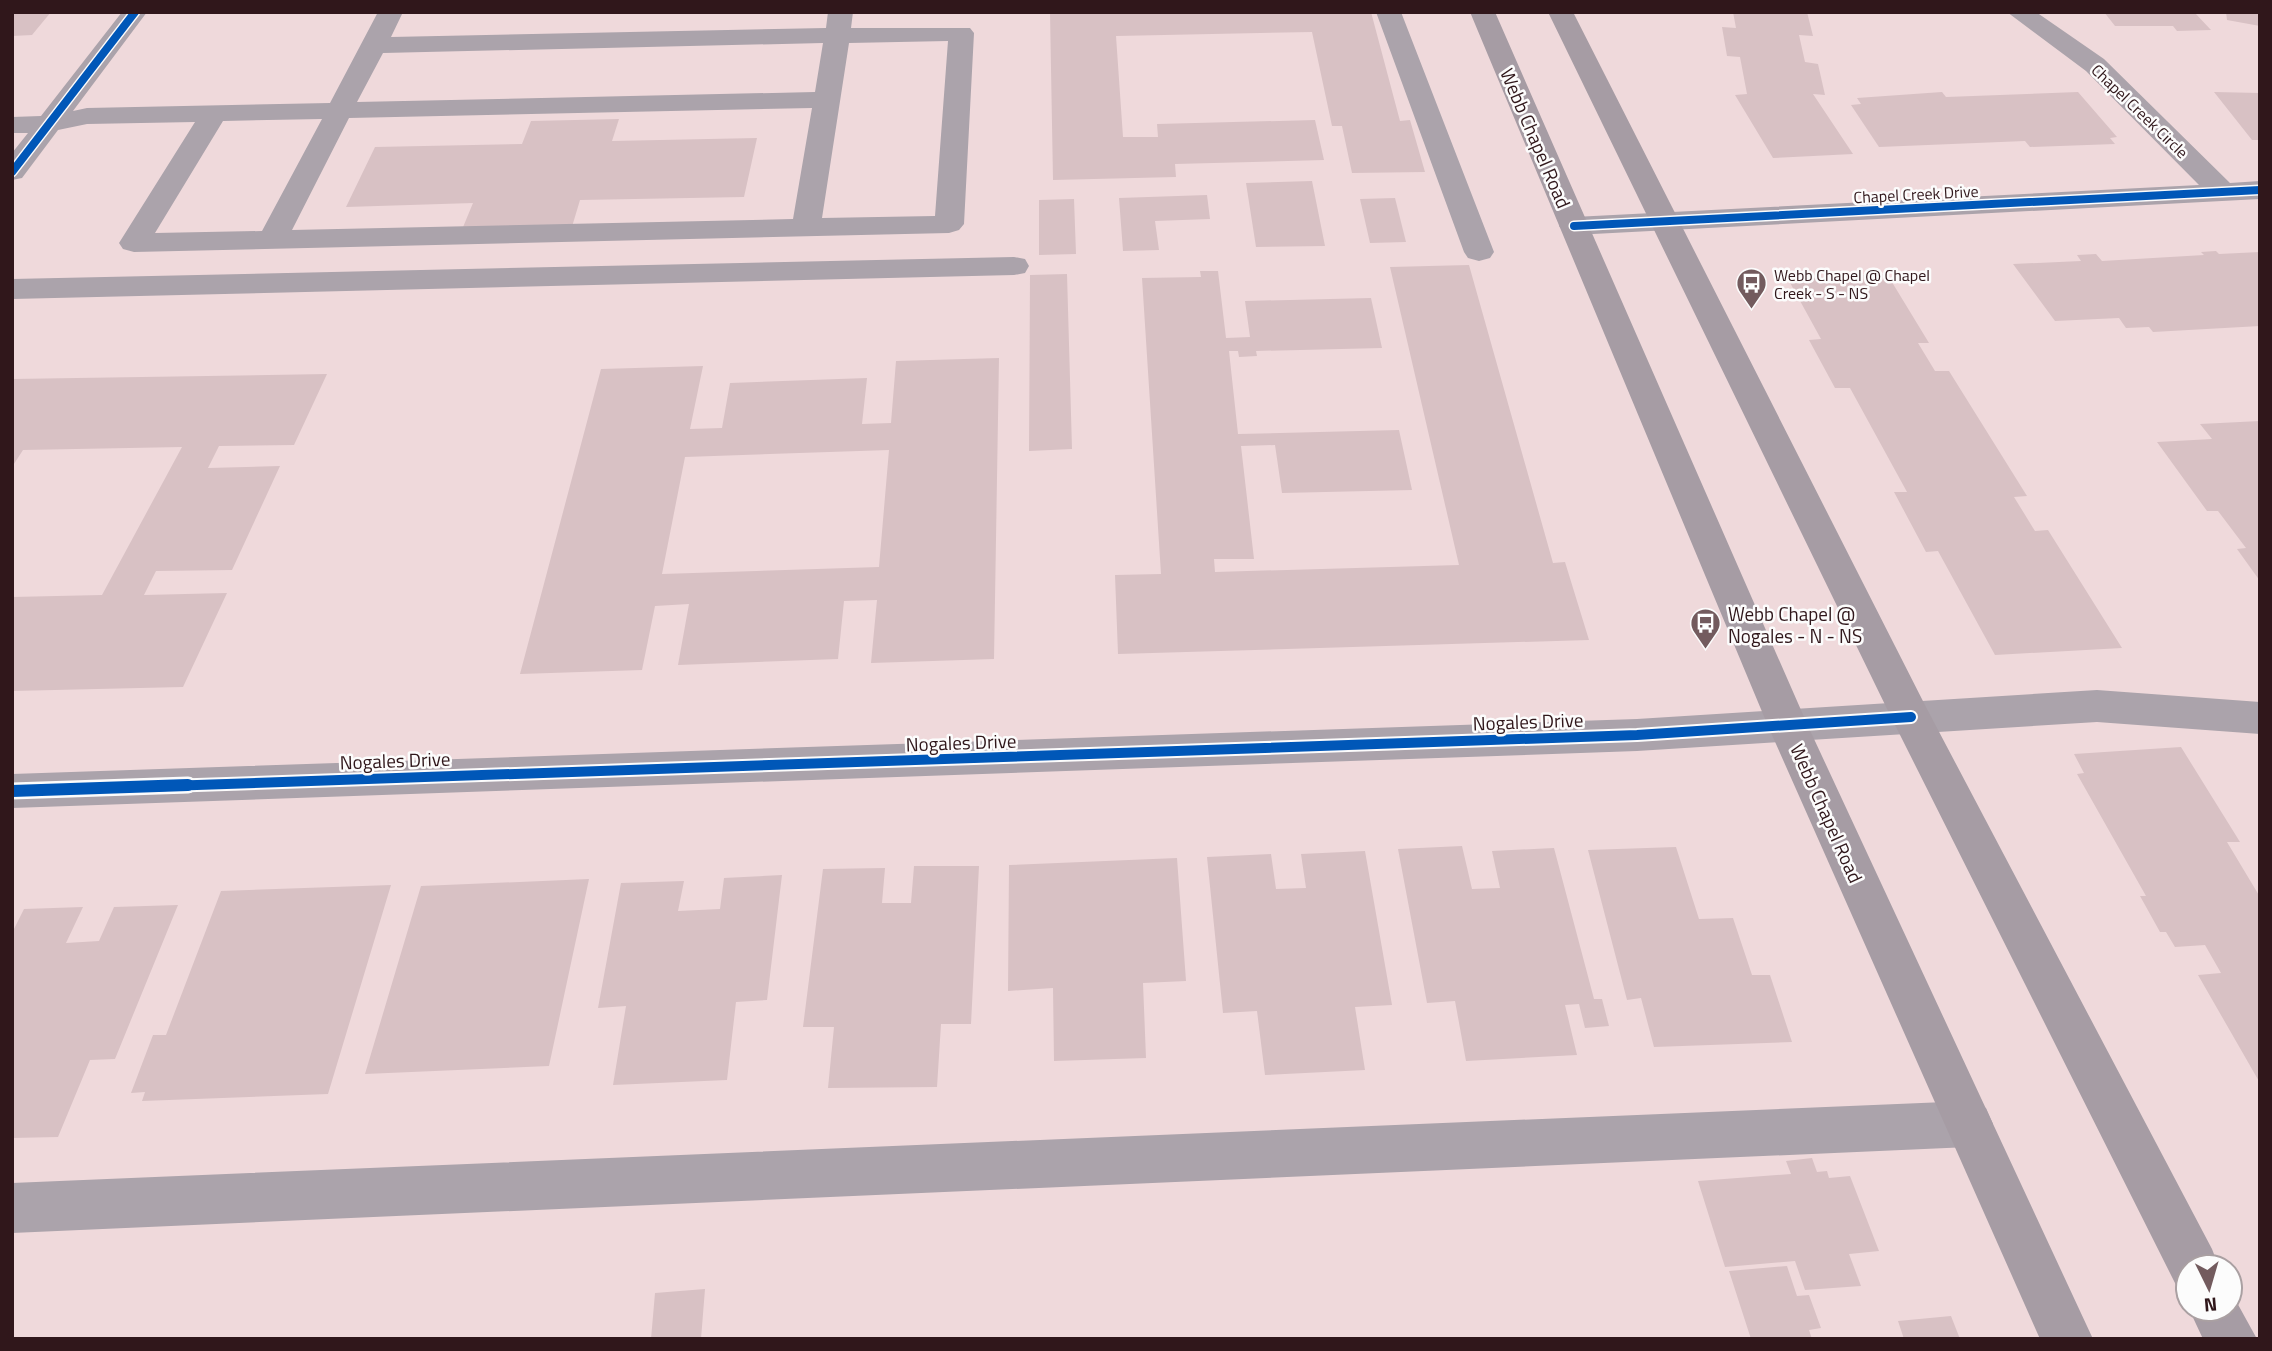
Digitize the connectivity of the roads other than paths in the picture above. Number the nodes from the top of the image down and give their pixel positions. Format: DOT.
graph roads {
  1 [pos="135,12"];
  2 [pos="391,12"];
  3 [pos="1388,12"];
  4 [pos="1482,12"];
  5 [pos="1560,12"];
  6 [pos="2019,12"];
  7 [pos="839,24"];
  8 [pos="373,46"];
  9 [pos="827,100"];
  10 [pos="339,111"];
  11 [pos="214,113"];
  12 [pos="50,124"];
  13 [pos="12,125"];
  14 [pos="12,172"];
  15 [pos="2260,190"];
  16 [pos="2222,191"];
  17 [pos="1664,222"];
  18 [pos="1574,226"];
  19 [pos="806,228"];
  20 [pos="272,240"];
  21 [pos="1479,252"];
  22 [pos="1014,266"];
  23 [pos="12,289"];
  24 [pos="1911,717"];
  25 [pos="2260,718"];
  26 [pos="1788,726"];
  27 [pos="12,791"];
  28 [pos="1969,1124"];
  29 [pos="12,1208"];
  30 [pos="2187,1253"];
  31 [pos="2222,1323"];
  32 [pos="2067,1339"];
  33 [pos="2231,1339"];
  1 -- 12 [label="street"];
  2 -- 8 [label="street"];
  3 -- 21 [label="street"];
  4 -- 18 [label="main road, Webb Chapel Road"];
  5 -- 17 [label="main road"];
  6 -- 16 [label="street, Chapel Creek Circle"];
  7 -- 8 [label="street"];
  7 -- 9 [label="street"];
  7 -- 19 [label="street"];
  8 -- 10 [label="street"];
  9 -- 10 [label="street"];
  9 -- 19 [label="street"];
  10 -- 11 [label="street"];
  10 -- 20 [label="street"];
  11 -- 12 [label="street"];
  11 -- 20 [label="street"];
  12 -- 13 [label="street"];
  12 -- 14 [label="street"];
  15 -- 16 [label="street, Chapel Creek Drive"];
  16 -- 17 [label="street, Chapel Creek Drive"];
  17 -- 18 [label="street, Chapel Creek Drive"];
  17 -- 24 [label="main road"];
  18 -- 26 [label="main road, Webb Chapel Road"];
  19 -- 20 [label="street"];
  22 -- 23 [label="street"];
  24 -- 25 [label="street, Nogales Drive"];
  24 -- 26 [label="street, Nogales Drive"];
  24 -- 30 [label="main road"];
  26 -- 27 [label="street, Nogales Drive"];
  26 -- 28 [label="main road, Webb Chapel Road"];
  28 -- 29 [label="street"];
  28 -- 32 [label="main road, Webb Chapel Road"];
  31 -- 33 [label="main road"];
}
